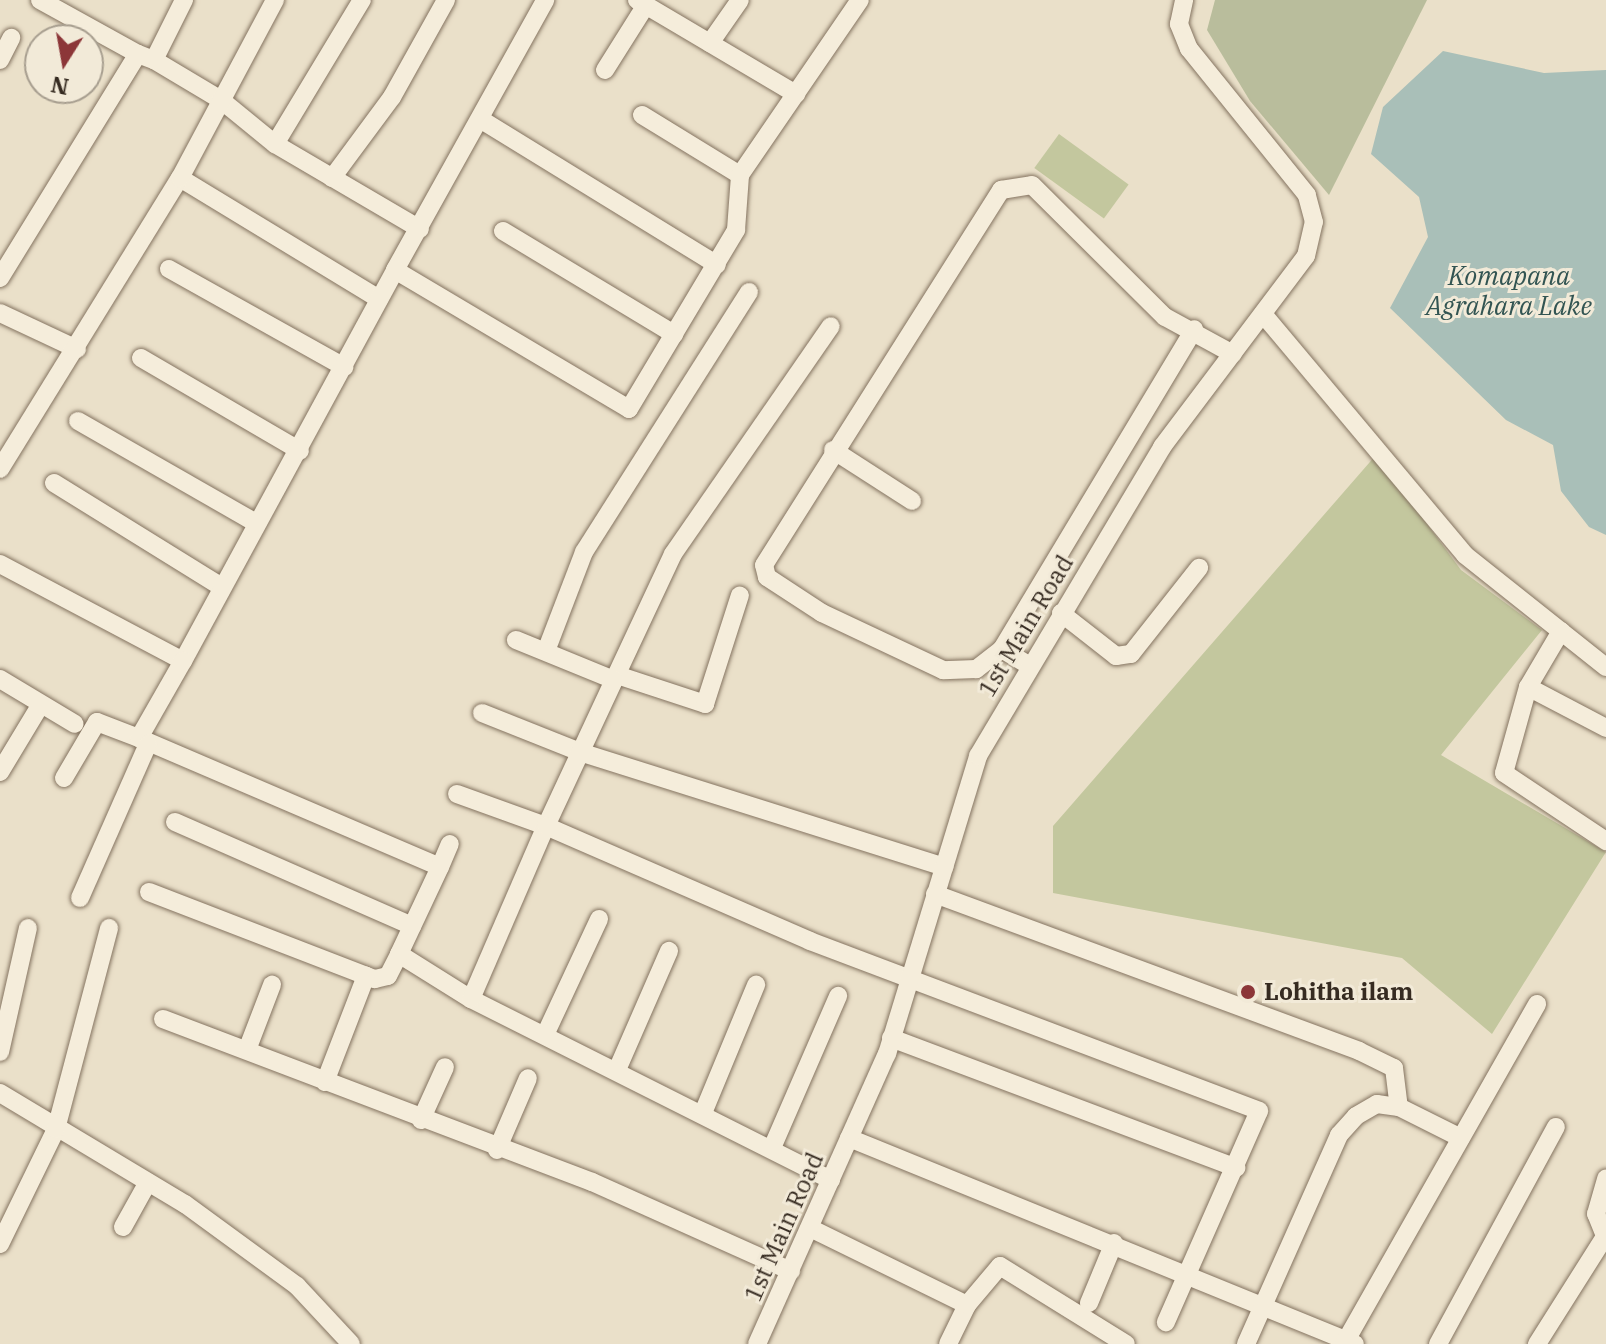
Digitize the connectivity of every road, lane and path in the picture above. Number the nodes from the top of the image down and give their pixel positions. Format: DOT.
graph roads {
  1 [pos="40,0"];
  2 [pos="184,0"];
  3 [pos="275,0"];
  4 [pos="362,0"];
  5 [pos="446,0"];
  6 [pos="545,0"];
  7 [pos="740,0"];
  8 [pos="860,0"];
  9 [pos="1184,0"];
  10 [pos="642,3"];
  11 [pos="11,38"];
  12 [pos="710,43"];
  13 [pos="146,57"];
  14 [pos="0,60"];
  15 [pos="605,70"];
  16 [pos="796,94"];
  17 [pos="221,100"];
  18 [pos="642,115"];
  19 [pos="480,119"];
  20 [pos="275,144"];
  21 [pos="740,175"];
  22 [pos="180,178"];
  23 [pos="332,178"];
  24 [pos="420,229"];
  25 [pos="503,231"];
  26 [pos="717,265"];
  27 [pos="169,269"];
  28 [pos="395,270"];
  29 [pos="0,278"];
  30 [pos="749,292"];
  31 [pos="379,299"];
  32 [pos="0,313"];
  33 [pos="1263,314"];
  34 [pos="831,326"];
  35 [pos="1194,329"];
  36 [pos="674,334"];
  37 [pos="77,349"];
  38 [pos="1233,354"];
  39 [pos="141,358"];
  40 [pos="344,367"];
  41 [pos="78,421"];
  42 [pos="833,450"];
  43 [pos="300,451"];
  44 [pos="0,469"];
  45 [pos="54,483"];
  46 [pos="912,501"];
  47 [pos="256,523"];
  48 [pos="0,564"];
  49 [pos="1199,568"];
  50 [pos="220,586"];
  51 [pos="740,595"];
  52 [pos="1061,613"];
  53 [pos="1561,631"];
  54 [pos="516,640"];
  55 [pos="1002,649"];
  56 [pos="546,651"];
  57 [pos="183,661"];
  58 [pos="1030,666"];
  59 [pos="1606,667"];
  60 [pos="616,678"];
  61 [pos="0,679"];
  62 [pos="1528,687"];
  63 [pos="41,704"];
  64 [pos="482,713"];
  65 [pos="75,724"];
  66 [pos="1606,728"];
  67 [pos="143,741"];
  68 [pos="580,752"];
  69 [pos="0,772"];
  70 [pos="64,778"];
  71 [pos="457,794"];
  72 [pos="175,822"];
  73 [pos="546,826"];
  74 [pos="1606,841"];
  75 [pos="450,844"];
  76 [pos="440,867"];
  77 [pos="944,867"];
  78 [pos="149,892"];
  79 [pos="935,894"];
  80 [pos="80,898"];
  81 [pos="599,919"];
  82 [pos="412,926"];
  83 [pos="28,928"];
  84 [pos="109,928"];
  85 [pos="669,951"];
  86 [pos="399,954"];
  87 [pos="366,976"];
  88 [pos="910,976"];
  89 [pos="272,985"];
  90 [pos="756,985"];
  91 [pos="838,996"];
  92 [pos="471,999"];
  93 [pos="1537,1004"];
  94 [pos="163,1019"];
  95 [pos="545,1035"];
  96 [pos="891,1038"];
  97 [pos="247,1050"];
  98 [pos="0,1052"];
  99 [pos="445,1067"];
  100 [pos="617,1070"];
  101 [pos="528,1078"];
  102 [pos="325,1082"];
  103 [pos="0,1093"];
  104 [pos="1399,1107"];
  105 [pos="703,1113"];
  106 [pos="421,1120"];
  107 [pos="1556,1127"];
  108 [pos="56,1129"];
  109 [pos="849,1138"];
  110 [pos="1461,1138"];
  111 [pos="772,1148"];
  112 [pos="497,1150"];
  113 [pos="1236,1168"];
  114 [pos="1606,1178"];
  115 [pos="831,1180"];
  116 [pos="148,1182"];
  117 [pos="123,1227"];
  118 [pos="810,1228"];
  119 [pos="1606,1236"];
  120 [pos="1114,1243"];
  121 [pos="0,1244"];
  122 [pos="791,1271"];
  123 [pos="1190,1273"];
  124 [pos="1089,1303"];
  125 [pos="1264,1304"];
  126 [pos="967,1305"];
  127 [pos="1166,1322"];
  128 [pos="1348,1343"];
  129 [pos="351,1344"];
  130 [pos="757,1344"];
  131 [pos="948,1344"];
  132 [pos="1126,1344"];
  133 [pos="1246,1344"];
  134 [pos="1438,1344"];
  135 [pos="1537,1344"];
  1 -- 13 [label="street"];
  2 -- 13 [label="street"];
  3 -- 17 [label="street"];
  4 -- 20 [label="street"];
  5 -- 23 [label="street"];
  6 -- 19 [label="street"];
  7 -- 12 [label="street"];
  8 -- 16 [label="street"];
  9 -- 33 [label="street, 1st Main Road"];
  10 -- 12 [label="street"];
  10 -- 15 [label="street"];
  11 -- 14 [label="street"];
  12 -- 16 [label="street"];
  13 -- 17 [label="street"];
  13 -- 29 [label="street"];
  16 -- 21 [label="street"];
  17 -- 20 [label="street"];
  17 -- 22 [label="street"];
  18 -- 21 [label="street"];
  19 -- 24 [label="street"];
  19 -- 26 [label="street"];
  20 -- 23 [label="street"];
  21 -- 26 [label="street"];
  22 -- 31 [label="street"];
  22 -- 37 [label="street"];
  23 -- 24 [label="street"];
  24 -- 28 [label="street"];
  25 -- 36 [label="street"];
  26 -- 36 [label="street"];
  27 -- 40 [label="street"];
  28 -- 31 [label="street"];
  28 -- 36 [label="street"];
  30 -- 56 [label="street"];
  31 -- 40 [label="street"];
  32 -- 37 [label="street"];
  33 -- 38 [label="street, 1st Main Road"];
  33 -- 53 [label="street"];
  34 -- 60 [label="street"];
  35 -- 38 [label="street"];
  35 -- 42 [label="street"];
  35 -- 55 [label="street"];
  37 -- 44 [label="street"];
  38 -- 52 [label="street, 1st Main Road"];
  39 -- 43 [label="street"];
  40 -- 43 [label="street"];
  41 -- 47 [label="street"];
  42 -- 46 [label="street"];
  42 -- 55 [label="street"];
  43 -- 47 [label="street"];
  45 -- 50 [label="street"];
  47 -- 50 [label="street"];
  48 -- 57 [label="street"];
  49 -- 52 [label="street"];
  50 -- 57 [label="street"];
  51 -- 60 [label="street"];
  52 -- 58 [label="street, 1st Main Road"];
  53 -- 59 [label="street"];
  53 -- 62 [label="street"];
  54 -- 56 [label="street"];
  55 -- 58 [label="street"];
  56 -- 60 [label="street"];
  57 -- 67 [label="street"];
  58 -- 77 [label="street, 1st Main Road"];
  60 -- 68 [label="street"];
  61 -- 63 [label="street"];
  62 -- 66 [label="street"];
  62 -- 74 [label="street"];
  63 -- 65 [label="street"];
  63 -- 69 [label="street"];
  64 -- 68 [label="street"];
  67 -- 70 [label="street"];
  67 -- 76 [label="street"];
  67 -- 80 [label="street"];
  68 -- 73 [label="street"];
  68 -- 77 [label="street"];
  71 -- 73 [label="street"];
  72 -- 82 [label="street"];
  73 -- 88 [label="street"];
  73 -- 92 [label="street"];
  75 -- 76 [label="street"];
  76 -- 82 [label="street"];
  77 -- 79 [label="street, 1st Main Road"];
  78 -- 87 [label="street"];
  79 -- 88 [label="street, 1st Main Road"];
  79 -- 104 [label="street"];
  81 -- 95 [label="street"];
  82 -- 86 [label="street"];
  83 -- 98 [label="street"];
  84 -- 108 [label="street"];
  85 -- 100 [label="street"];
  86 -- 87 [label="street"];
  86 -- 92 [label="street"];
  87 -- 102 [label="street"];
  88 -- 96 [label="street, 1st Main Road"];
  88 -- 113 [label="street"];
  89 -- 97 [label="street"];
  90 -- 105 [label="street"];
  91 -- 111 [label="street"];
  92 -- 95 [label="street"];
  93 -- 110 [label="street"];
  94 -- 97 [label="street"];
  95 -- 100 [label="street"];
  96 -- 109 [label="street, 1st Main Road"];
  96 -- 113 [label="street"];
  97 -- 102 [label="street"];
  99 -- 106 [label="street"];
  100 -- 105 [label="street"];
  101 -- 112 [label="street"];
  102 -- 106 [label="street"];
  103 -- 108 [label="street"];
  104 -- 110 [label="street"];
  104 -- 125 [label="street"];
  105 -- 111 [label="street"];
  106 -- 112 [label="street"];
  107 -- 134 [label="street"];
  108 -- 116 [label="street"];
  108 -- 121 [label="street"];
  109 -- 115 [label="street, 1st Main Road"];
  109 -- 120 [label="street"];
  110 -- 128 [label="street"];
  111 -- 115 [label="street"];
  112 -- 122 [label="street"];
  113 -- 123 [label="street"];
  114 -- 119 [label="street"];
  115 -- 118 [label="street, 1st Main Road"];
  116 -- 117 [label="street"];
  116 -- 129 [label="street"];
  118 -- 122 [label="street, 1st Main Road"];
  118 -- 126 [label="street"];
  119 -- 135 [label="street"];
  120 -- 123 [label="street"];
  120 -- 124 [label="street"];
  122 -- 130 [label="street, 1st Main Road"];
  123 -- 125 [label="street"];
  123 -- 127 [label="street"];
  125 -- 128 [label="street"];
  125 -- 133 [label="street"];
  126 -- 131 [label="street"];
  126 -- 132 [label="street"];
}
